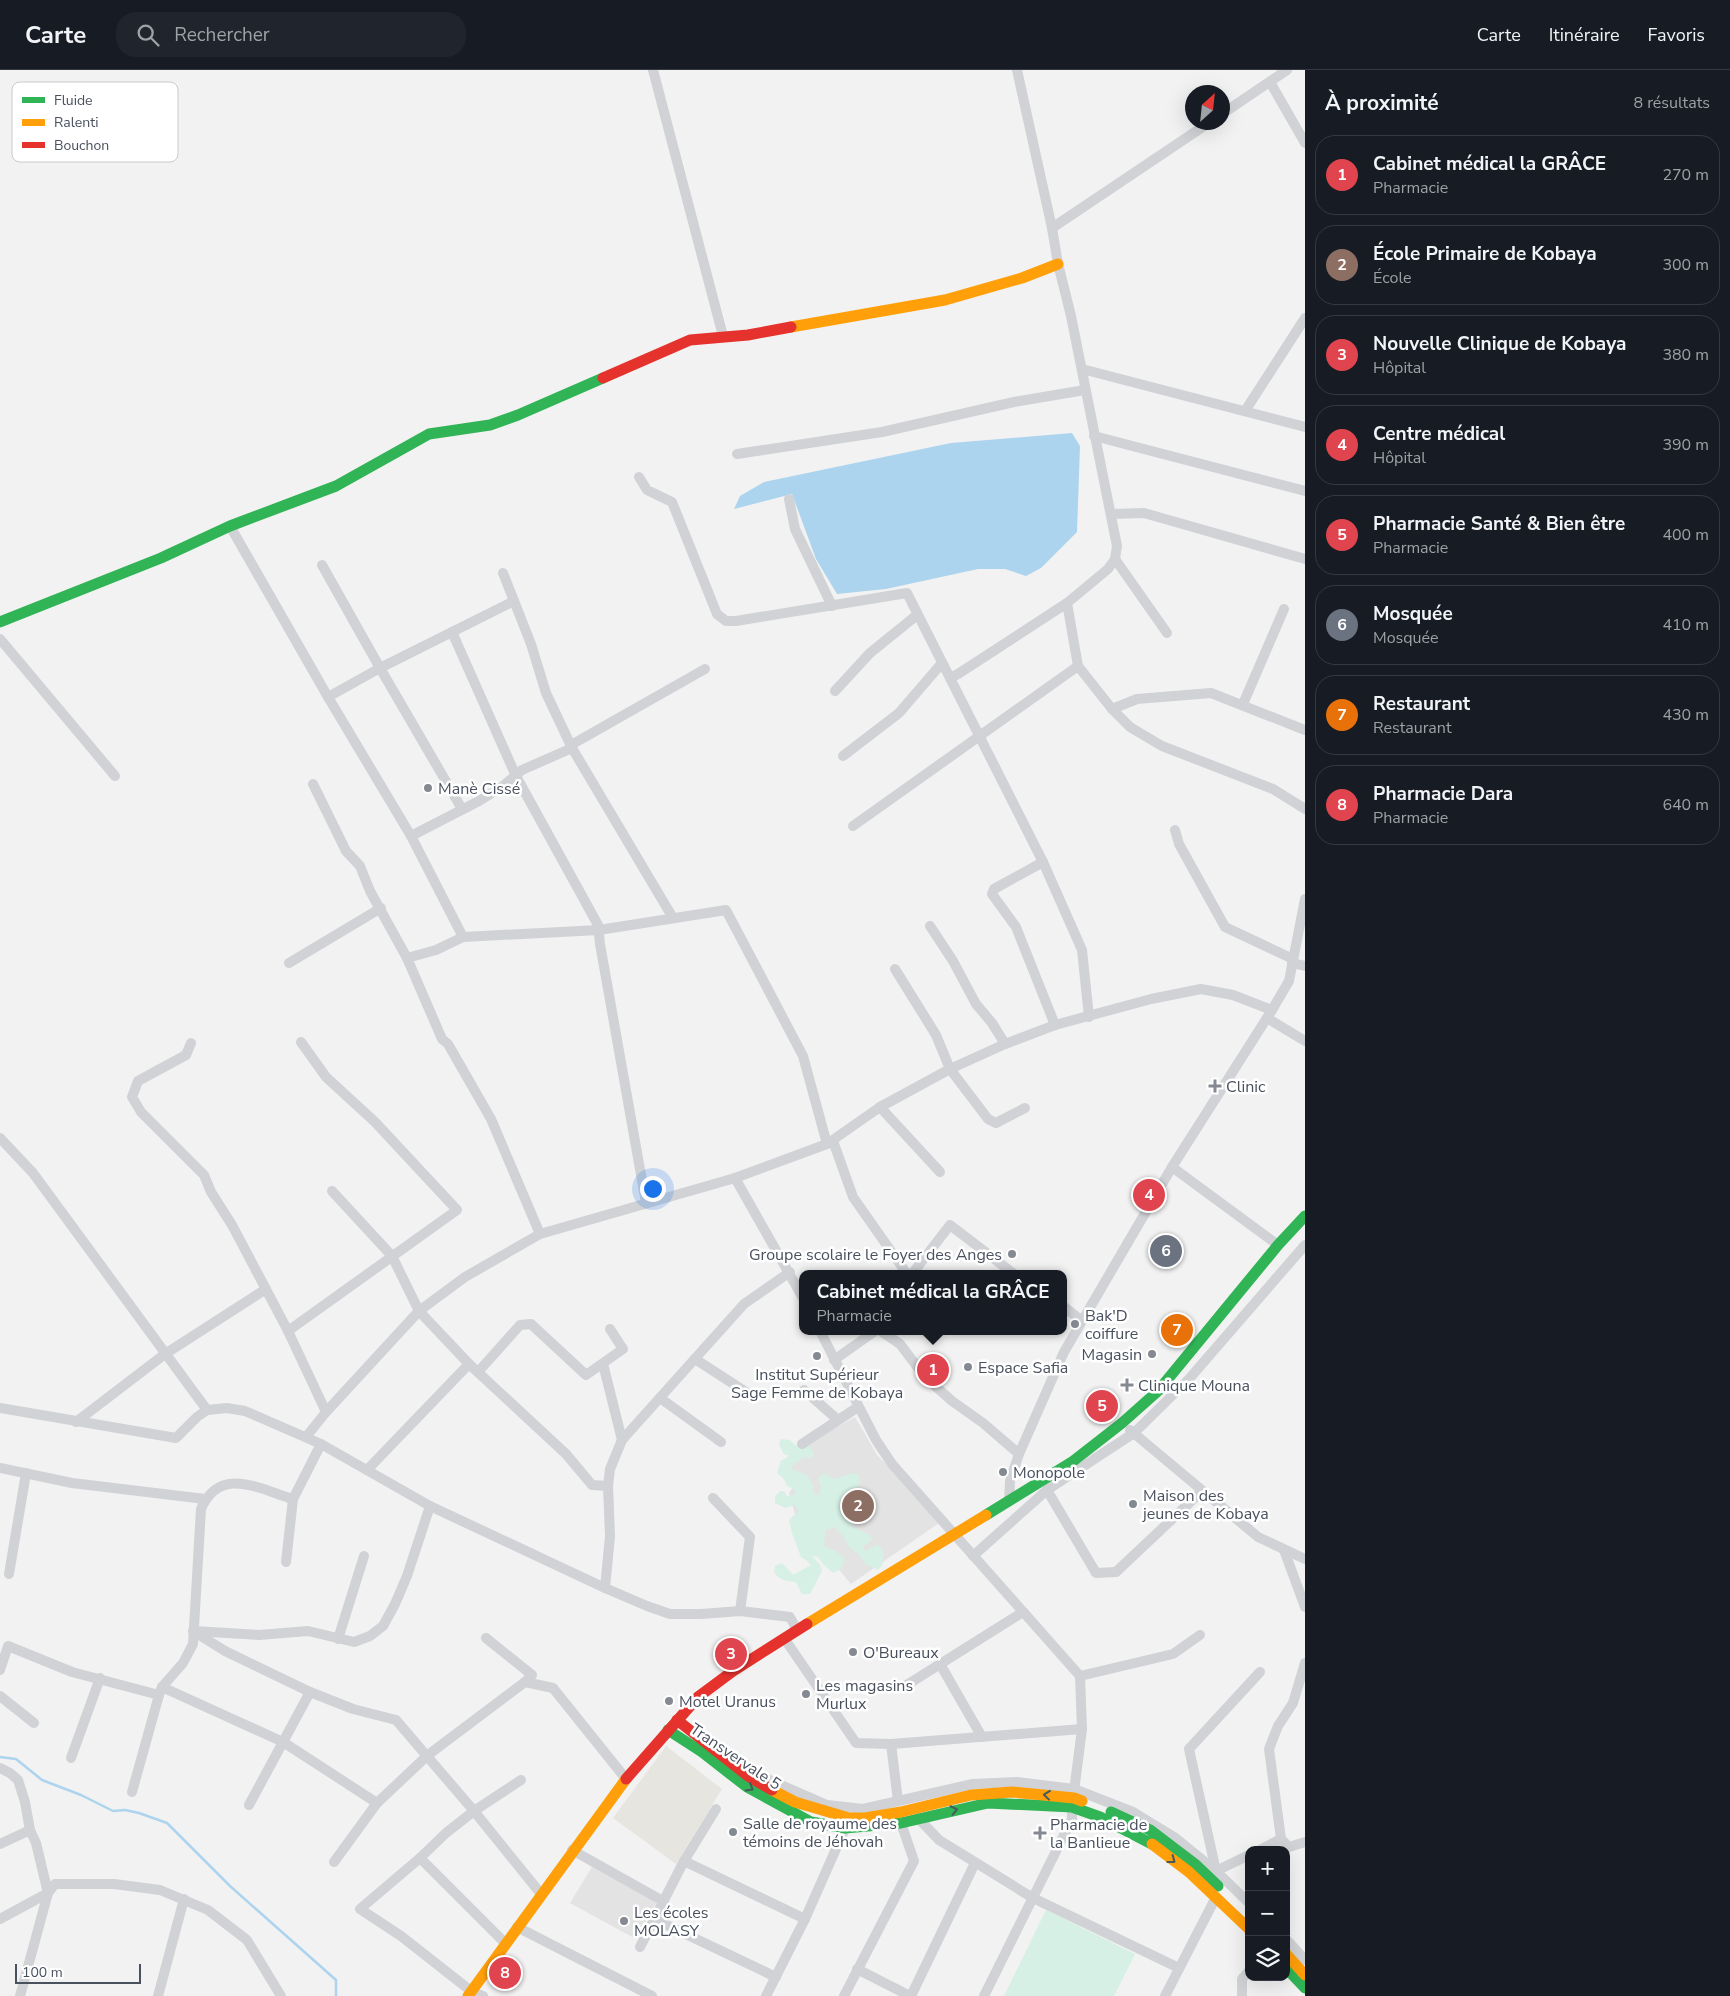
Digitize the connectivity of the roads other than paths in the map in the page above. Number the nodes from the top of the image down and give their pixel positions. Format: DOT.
graph roads {
  1 [pos="653,70"];
  2 [pos="1017,70"];
  3 [pos="1286,70"];
  4 [pos="1270,82"];
  5 [pos="1230,109"];
  6 [pos="1198,130"];
  7 [pos="1305,143"];
  8 [pos="1052,228"];
  9 [pos="1058,264"];
  10 [pos="1305,318"];
  11 [pos="723,336"];
  12 [pos="1082,369"];
  13 [pos="1085,390"];
  14 [pos="1245,411"];
  15 [pos="1305,427"];
  16 [pos="1094,436"];
  17 [pos="736,454"];
  18 [pos="639,477"];
  19 [pos="1305,491"];
  20 [pos="788,499"];
  21 [pos="1111,514"];
  22 [pos="230,526"];
  23 [pos="1115,559"];
  24 [pos="1305,559"];
  25 [pos="322,565"];
  26 [pos="503,573"];
  27 [pos="514,602"];
  28 [pos="1067,603"];
  29 [pos="832,606"];
  30 [pos="1284,609"];
  31 [pos="918,615"];
  32 [pos="0,622"];
  33 [pos="452,632"];
  34 [pos="1167,633"];
  35 [pos="0,639"];
  36 [pos="942,663"];
  37 [pos="1078,666"];
  38 [pos="380,668"];
  39 [pos="705,669"];
  40 [pos="950,678"];
  41 [pos="835,691"];
  42 [pos="328,697"];
  43 [pos="1242,704"];
  44 [pos="1112,709"];
  45 [pos="1305,730"];
  46 [pos="978,736"];
  47 [pos="572,747"];
  48 [pos="843,756"];
  49 [pos="115,776"];
  50 [pos="516,776"];
  51 [pos="312,784"];
  52 [pos="462,809"];
  53 [pos="1305,809"];
  54 [pos="853,826"];
  55 [pos="1175,830"];
  56 [pos="411,836"];
  57 [pos="1044,862"];
  58 [pos="1305,899"];
  59 [pos="381,908"];
  60 [pos="673,918"];
  61 [pos="930,926"];
  62 [pos="599,930"];
  63 [pos="463,938"];
  64 [pos="407,958"];
  65 [pos="1293,961"];
  66 [pos="289,963"];
  67 [pos="1305,966"];
  68 [pos="896,969"];
  69 [pos="1270,1014"];
  70 [pos="1089,1017"];
  71 [pos="1055,1025"];
  72 [pos="1305,1041"];
  73 [pos="301,1042"];
  74 [pos="191,1043"];
  75 [pos="1005,1044"];
  76 [pos="950,1068"];
  77 [pos="880,1107"];
  78 [pos="1025,1108"];
  79 [pos="0,1138"];
  80 [pos="830,1142"];
  81 [pos="1172,1167"];
  82 [pos="940,1172"];
  83 [pos="736,1178"];
  84 [pos="332,1191"];
  85 [pos="646,1203"];
  86 [pos="1305,1216"];
  87 [pos="540,1234"];
  88 [pos="1288,1234"];
  89 [pos="1278,1245"];
  90 [pos="1304,1246"];
  91 [pos="392,1256"];
  92 [pos="904,1270"];
  93 [pos="915,1270"];
  94 [pos="1009,1270"];
  95 [pos="790,1272"];
  96 [pos="266,1289"];
  97 [pos="799,1290"];
  98 [pos="1067,1309"];
  99 [pos="419,1311"];
  100 [pos="1082,1320"];
  101 [pos="610,1329"];
  102 [pos="288,1331"];
  103 [pos="822,1335"];
  104 [pos="869,1335"];
  105 [pos="887,1335"];
  106 [pos="165,1354"];
  107 [pos="695,1359"];
  108 [pos="834,1360"];
  109 [pos="469,1364"];
  110 [pos="603,1364"];
  111 [pos="478,1372"];
  112 [pos="804,1390"];
  113 [pos="749,1394"];
  114 [pos="660,1398"];
  115 [pos="858,1407"];
  116 [pos="0,1408"];
  117 [pos="207,1410"];
  118 [pos="326,1412"];
  119 [pos="838,1420"];
  120 [pos="76,1422"];
  121 [pos="1122,1423"];
  122 [pos="1134,1433"];
  123 [pos="306,1437"];
  124 [pos="622,1440"];
  125 [pos="721,1442"];
  126 [pos="321,1444"];
  127 [pos="802,1444"];
  128 [pos="1019,1454"];
  129 [pos="0,1468"];
  130 [pos="367,1470"];
  131 [pos="26,1473"];
  132 [pos="608,1486"];
  133 [pos="1047,1490"];
  134 [pos="1202,1491"];
  135 [pos="713,1498"];
  136 [pos="205,1499"];
  137 [pos="293,1499"];
  138 [pos="1010,1501"];
  139 [pos="430,1506"];
  140 [pos="954,1535"];
  141 [pos="1284,1550"];
  142 [pos="364,1556"];
  143 [pos="973,1556"];
  144 [pos="1305,1560"];
  145 [pos="286,1562"];
  146 [pos="9,1574"];
  147 [pos="605,1588"];
  148 [pos="1305,1607"];
  149 [pos="740,1611"];
  150 [pos="1023,1612"];
  151 [pos="797,1630"];
  152 [pos="193,1631"];
  153 [pos="1200,1635"];
  154 [pos="486,1638"];
  155 [pos="784,1638"];
  156 [pos="338,1639"];
  157 [pos="1305,1663"];
  158 [pos="940,1664"];
  159 [pos="0,1670"];
  160 [pos="1260,1672"];
  161 [pos="1080,1676"];
  162 [pos="100,1678"];
  163 [pos="525,1682"];
  164 [pos="902,1688"];
  165 [pos="160,1691"];
  166 [pos="310,1692"];
  167 [pos="0,1696"];
  168 [pos="677,1720"];
  169 [pos="34,1723"];
  170 [pos="1082,1729"];
  171 [pos="668,1730"];
  172 [pos="982,1737"];
  173 [pos="283,1742"];
  174 [pos="891,1744"];
  175 [pos="708,1745"];
  176 [pos="428,1755"];
  177 [pos="71,1758"];
  178 [pos="0,1768"];
  179 [pos="626,1779"];
  180 [pos="521,1780"];
  181 [pos="132,1792"];
  182 [pos="1073,1798"];
  183 [pos="898,1801"];
  184 [pos="377,1803"];
  185 [pos="249,1805"];
  186 [pos="716,1809"];
  187 [pos="474,1811"];
  188 [pos="918,1818"];
  189 [pos="847,1823"];
  190 [pos="901,1823"];
  191 [pos="30,1830"];
  192 [pos="1281,1839"];
  193 [pos="1305,1842"];
  194 [pos="0,1844"];
  195 [pos="1268,1846"];
  196 [pos="572,1850"];
  197 [pos="1245,1857"];
  198 [pos="420,1858"];
  199 [pos="684,1861"];
  200 [pos="334,1862"];
  201 [pos="975,1863"];
  202 [pos="1216,1871"];
  203 [pos="48,1893"];
  204 [pos="541,1894"];
  205 [pos="1216,1896"];
  206 [pos="1033,1898"];
  207 [pos="184,1899"];
  208 [pos="1245,1899"];
  209 [pos="663,1901"];
  210 [pos="1245,1912"];
  211 [pos="804,1919"];
  212 [pos="0,1920"];
  213 [pos="654,1920"];
  214 [pos="1245,1925"];
  215 [pos="517,1927"];
  216 [pos="505,1943"];
  217 [pos="1290,1943"];
  218 [pos="640,1946"];
  219 [pos="1290,1958"];
  220 [pos="1305,1960"];
  221 [pos="1178,1968"];
  222 [pos="857,1969"];
  223 [pos="1290,1972"];
  224 [pos="1245,1975"];
  225 [pos="1305,1975"];
  226 [pos="776,1977"];
  227 [pos="1305,1988"];
  228 [pos="470,1994"];
  229 [pos="20,1996"];
  230 [pos="158,1996"];
  231 [pos="282,1996"];
  232 [pos="483,1996"];
  233 [pos="652,1996"];
  234 [pos="766,1996"];
  235 [pos="844,1996"];
  236 [pos="911,1996"];
  237 [pos="984,1996"];
  238 [pos="1165,1996"];
  239 [pos="1242,1996"];
  1 -- 11 [label="street"];
  2 -- 8 [label="street"];
  3 -- 4 [label="street"];
  4 -- 5 [label="street"];
  4 -- 7 [label="street"];
  6 -- 8 [label="street"];
  8 -- 9 [label="street"];
  9 -- 11 [label="main road"];
  9 -- 12 [label="street"];
  10 -- 14 [label="street"];
  11 -- 22 [label="main road"];
  12 -- 13 [label="street"];
  12 -- 14 [label="street"];
  13 -- 16 [label="street"];
  13 -- 17 [label="street"];
  14 -- 15 [label="street"];
  16 -- 19 [label="street"];
  16 -- 21 [label="street"];
  18 -- 29 [label="street"];
  20 -- 29 [label="street"];
  21 -- 23 [label="street"];
  21 -- 24 [label="street"];
  22 -- 32 [label="main road"];
  22 -- 42 [label="street"];
  23 -- 28 [label="street"];
  23 -- 34 [label="street"];
  25 -- 38 [label="street"];
  26 -- 27 [label="street"];
  27 -- 33 [label="street"];
  27 -- 47 [label="street"];
  28 -- 37 [label="street"];
  28 -- 40 [label="street"];
  29 -- 31 [label="street"];
  30 -- 43 [label="street"];
  31 -- 36 [label="street"];
  31 -- 41 [label="street"];
  33 -- 38 [label="street"];
  33 -- 50 [label="street"];
  35 -- 49 [label="street"];
  36 -- 40 [label="street"];
  36 -- 48 [label="street"];
  37 -- 44 [label="street"];
  37 -- 46 [label="street"];
  38 -- 42 [label="street"];
  38 -- 52 [label="street"];
  39 -- 47 [label="street"];
  40 -- 46 [label="street"];
  42 -- 56 [label="street"];
  43 -- 44 [label="street"];
  43 -- 45 [label="street"];
  44 -- 53 [label="street"];
  46 -- 54 [label="street"];
  46 -- 57 [label="street"];
  47 -- 50 [label="street"];
  47 -- 60 [label="street"];
  50 -- 52 [label="street"];
  50 -- 62 [label="street"];
  51 -- 59 [label="street"];
  52 -- 56 [label="street"];
  55 -- 65 [label="street"];
  56 -- 63 [label="street"];
  57 -- 70 [label="street"];
  57 -- 71 [label="street"];
  58 -- 65 [label="street"];
  59 -- 64 [label="street"];
  59 -- 66 [label="street"];
  60 -- 62 [label="street"];
  60 -- 80 [label="street"];
  61 -- 75 [label="street"];
  62 -- 63 [label="street"];
  62 -- 85 [label="street"];
  63 -- 64 [label="street"];
  64 -- 87 [label="street"];
  65 -- 67 [label="street"];
  65 -- 69 [label="street"];
  68 -- 76 [label="street"];
  69 -- 70 [label="street"];
  69 -- 72 [label="street"];
  69 -- 81 [label="street"];
  70 -- 71 [label="street"];
  71 -- 75 [label="street"];
  73 -- 91 [label="street"];
  74 -- 96 [label="street"];
  75 -- 76 [label="street"];
  76 -- 77 [label="street"];
  76 -- 78 [label="street"];
  77 -- 80 [label="street"];
  77 -- 82 [label="street"];
  79 -- 106 [label="street"];
  80 -- 83 [label="street"];
  80 -- 92 [label="street"];
  81 -- 89 [label="street"];
  81 -- 100 [label="street"];
  83 -- 85 [label="street"];
  83 -- 95 [label="street"];
  84 -- 91 [label="street"];
  85 -- 87 [label="street"];
  86 -- 88 [label="main road"];
  87 -- 99 [label="street"];
  88 -- 89 [label="main road"];
  88 -- 90 [label="street"];
  89 -- 121 [label="main road"];
  90 -- 122 [label="street"];
  91 -- 99 [label="street"];
  91 -- 102 [label="street"];
  93 -- 94 [label="street"];
  95 -- 97 [label="street"];
  95 -- 107 [label="street"];
  96 -- 102 [label="street"];
  96 -- 106 [label="street"];
  98 -- 100 [label="street"];
  99 -- 109 [label="street"];
  99 -- 118 [label="street"];
  100 -- 128 [label="street"];
  101 -- 110 [label="street"];
  102 -- 118 [label="street"];
  103 -- 108 [label="street"];
  104 -- 108 [label="street"];
  105 -- 128 [label="street"];
  106 -- 117 [label="street"];
  106 -- 120 [label="street"];
  107 -- 113 [label="street"];
  107 -- 114 [label="street"];
  108 -- 115 [label="street"];
  109 -- 111 [label="street"];
  109 -- 130 [label="street"];
  110 -- 111 [label="street"];
  110 -- 124 [label="street"];
  111 -- 132 [label="street"];
  112 -- 119 [label="street"];
  114 -- 124 [label="street"];
  114 -- 125 [label="street"];
  115 -- 119 [label="street"];
  115 -- 140 [label="street"];
  116 -- 120 [label="street"];
  117 -- 120 [label="street"];
  117 -- 123 [label="street"];
  118 -- 123 [label="street"];
  119 -- 127 [label="street"];
  121 -- 122 [label="street"];
  121 -- 138 [label="main road"];
  122 -- 133 [label="street"];
  122 -- 134 [label="street"];
  123 -- 126 [label="street"];
  124 -- 132 [label="street"];
  126 -- 130 [label="street"];
  126 -- 137 [label="street"];
  128 -- 138 [label="street"];
  129 -- 131 [label="street"];
  130 -- 139 [label="street"];
  131 -- 136 [label="street"];
  131 -- 146 [label="street"];
  132 -- 147 [label="street"];
  133 -- 134 [label="street"];
  133 -- 143 [label="street"];
  134 -- 141 [label="street"];
  135 -- 149 [label="street"];
  136 -- 137 [label="street"];
  136 -- 152 [label="street"];
  137 -- 145 [label="street"];
  138 -- 140 [label="main road"];
  139 -- 147 [label="street"];
  139 -- 156 [label="street"];
  140 -- 143 [label="street"];
  140 -- 151 [label="main road"];
  141 -- 144 [label="street"];
  141 -- 148 [label="street"];
  142 -- 156 [label="street"];
  143 -- 150 [label="street"];
  147 -- 149 [label="street"];
  149 -- 151 [label="street"];
  150 -- 158 [label="street"];
  150 -- 161 [label="street"];
  151 -- 155 [label="main road"];
  152 -- 156 [label="street"];
  152 -- 165 [label="street"];
  152 -- 166 [label="street"];
  153 -- 161 [label="street"];
  154 -- 163 [label="street"];
  155 -- 168 [label="main road"];
  155 -- 174 [label="street"];
  157 -- 192 [label="street"];
  158 -- 164 [label="street"];
  158 -- 172 [label="street"];
  159 -- 162 [label="street"];
  160 -- 202 [label="street"];
  161 -- 170 [label="street"];
  162 -- 165 [label="street"];
  162 -- 177 [label="street"];
  163 -- 176 [label="street"];
  163 -- 179 [label="street"];
  165 -- 173 [label="street"];
  165 -- 181 [label="street"];
  166 -- 173 [label="street"];
  166 -- 176 [label="street"];
  167 -- 169 [label="street"];
  168 -- 171 [label="main road"];
  168 -- 175 [label="main road, Transvervale 5"];
  170 -- 172 [label="street"];
  170 -- 182 [label="street"];
  171 -- 179 [label="main road"];
  171 -- 189 [label="main road, Transvervale 5, one-way"];
  172 -- 174 [label="street"];
  173 -- 184 [label="street"];
  173 -- 185 [label="street"];
  174 -- 183 [label="street"];
  175 -- 183 [label="street, Transvervale 5"];
  175 -- 189 [label="main road, Transvervale 5"];
  176 -- 184 [label="street"];
  176 -- 187 [label="street"];
  178 -- 191 [label="street"];
  179 -- 196 [label="main road"];
  180 -- 187 [label="street"];
  182 -- 183 [label="street, Transvervale 5"];
  188 -- 182 [label="main road, Transvervale 5, one-way"];
  182 -- 189 [label="main road, Transvervale 5, one-way"];
  182 -- 202 [label="street, Transvervale 5"];
  182 -- 205 [label="main road, Transvervale 5, one-way"];
  182 -- 206 [label="street"];
  182 -- 210 [label="main road, Transvervale 5"];
  184 -- 200 [label="street"];
  186 -- 199 [label="street"];
  187 -- 198 [label="street"];
  187 -- 204 [label="street"];
  188 -- 190 [label="main road, Transvervale 5"];
  188 -- 201 [label="street"];
  189 -- 190 [label="main road, Transvervale 5"];
  189 -- 211 [label="street"];
  190 -- 222 [label="street"];
  191 -- 194 [label="street"];
  191 -- 203 [label="street"];
  192 -- 193 [label="street"];
  192 -- 195 [label="street"];
  196 -- 204 [label="main road"];
  196 -- 209 [label="street"];
  197 -- 202 [label="street"];
  198 -- 216 [label="street"];
  198 -- 228 [label="street"];
  199 -- 209 [label="street"];
  199 -- 211 [label="street"];
  201 -- 206 [label="street"];
  201 -- 236 [label="street"];
  202 -- 208 [label="street, Transvervale 5"];
  203 -- 207 [label="street"];
  203 -- 212 [label="street"];
  203 -- 229 [label="street"];
  204 -- 215 [label="main road"];
  205 -- 214 [label="main road, Transvervale 5"];
  205 -- 221 [label="street"];
  206 -- 221 [label="street"];
  206 -- 237 [label="street"];
  207 -- 230 [label="street"];
  207 -- 231 [label="street"];
  209 -- 213 [label="street"];
  211 -- 226 [label="street"];
  213 -- 218 [label="street"];
  213 -- 226 [label="street"];
  215 -- 216 [label="main road"];
  215 -- 233 [label="street"];
  216 -- 228 [label="main road"];
  217 -- 220 [label="street"];
  219 -- 225 [label="main road"];
  221 -- 238 [label="street"];
  222 -- 235 [label="street"];
  222 -- 236 [label="street"];
  223 -- 227 [label="main road"];
  224 -- 239 [label="street"];
  226 -- 234 [label="street"];
  228 -- 232 [label="street"];
}
